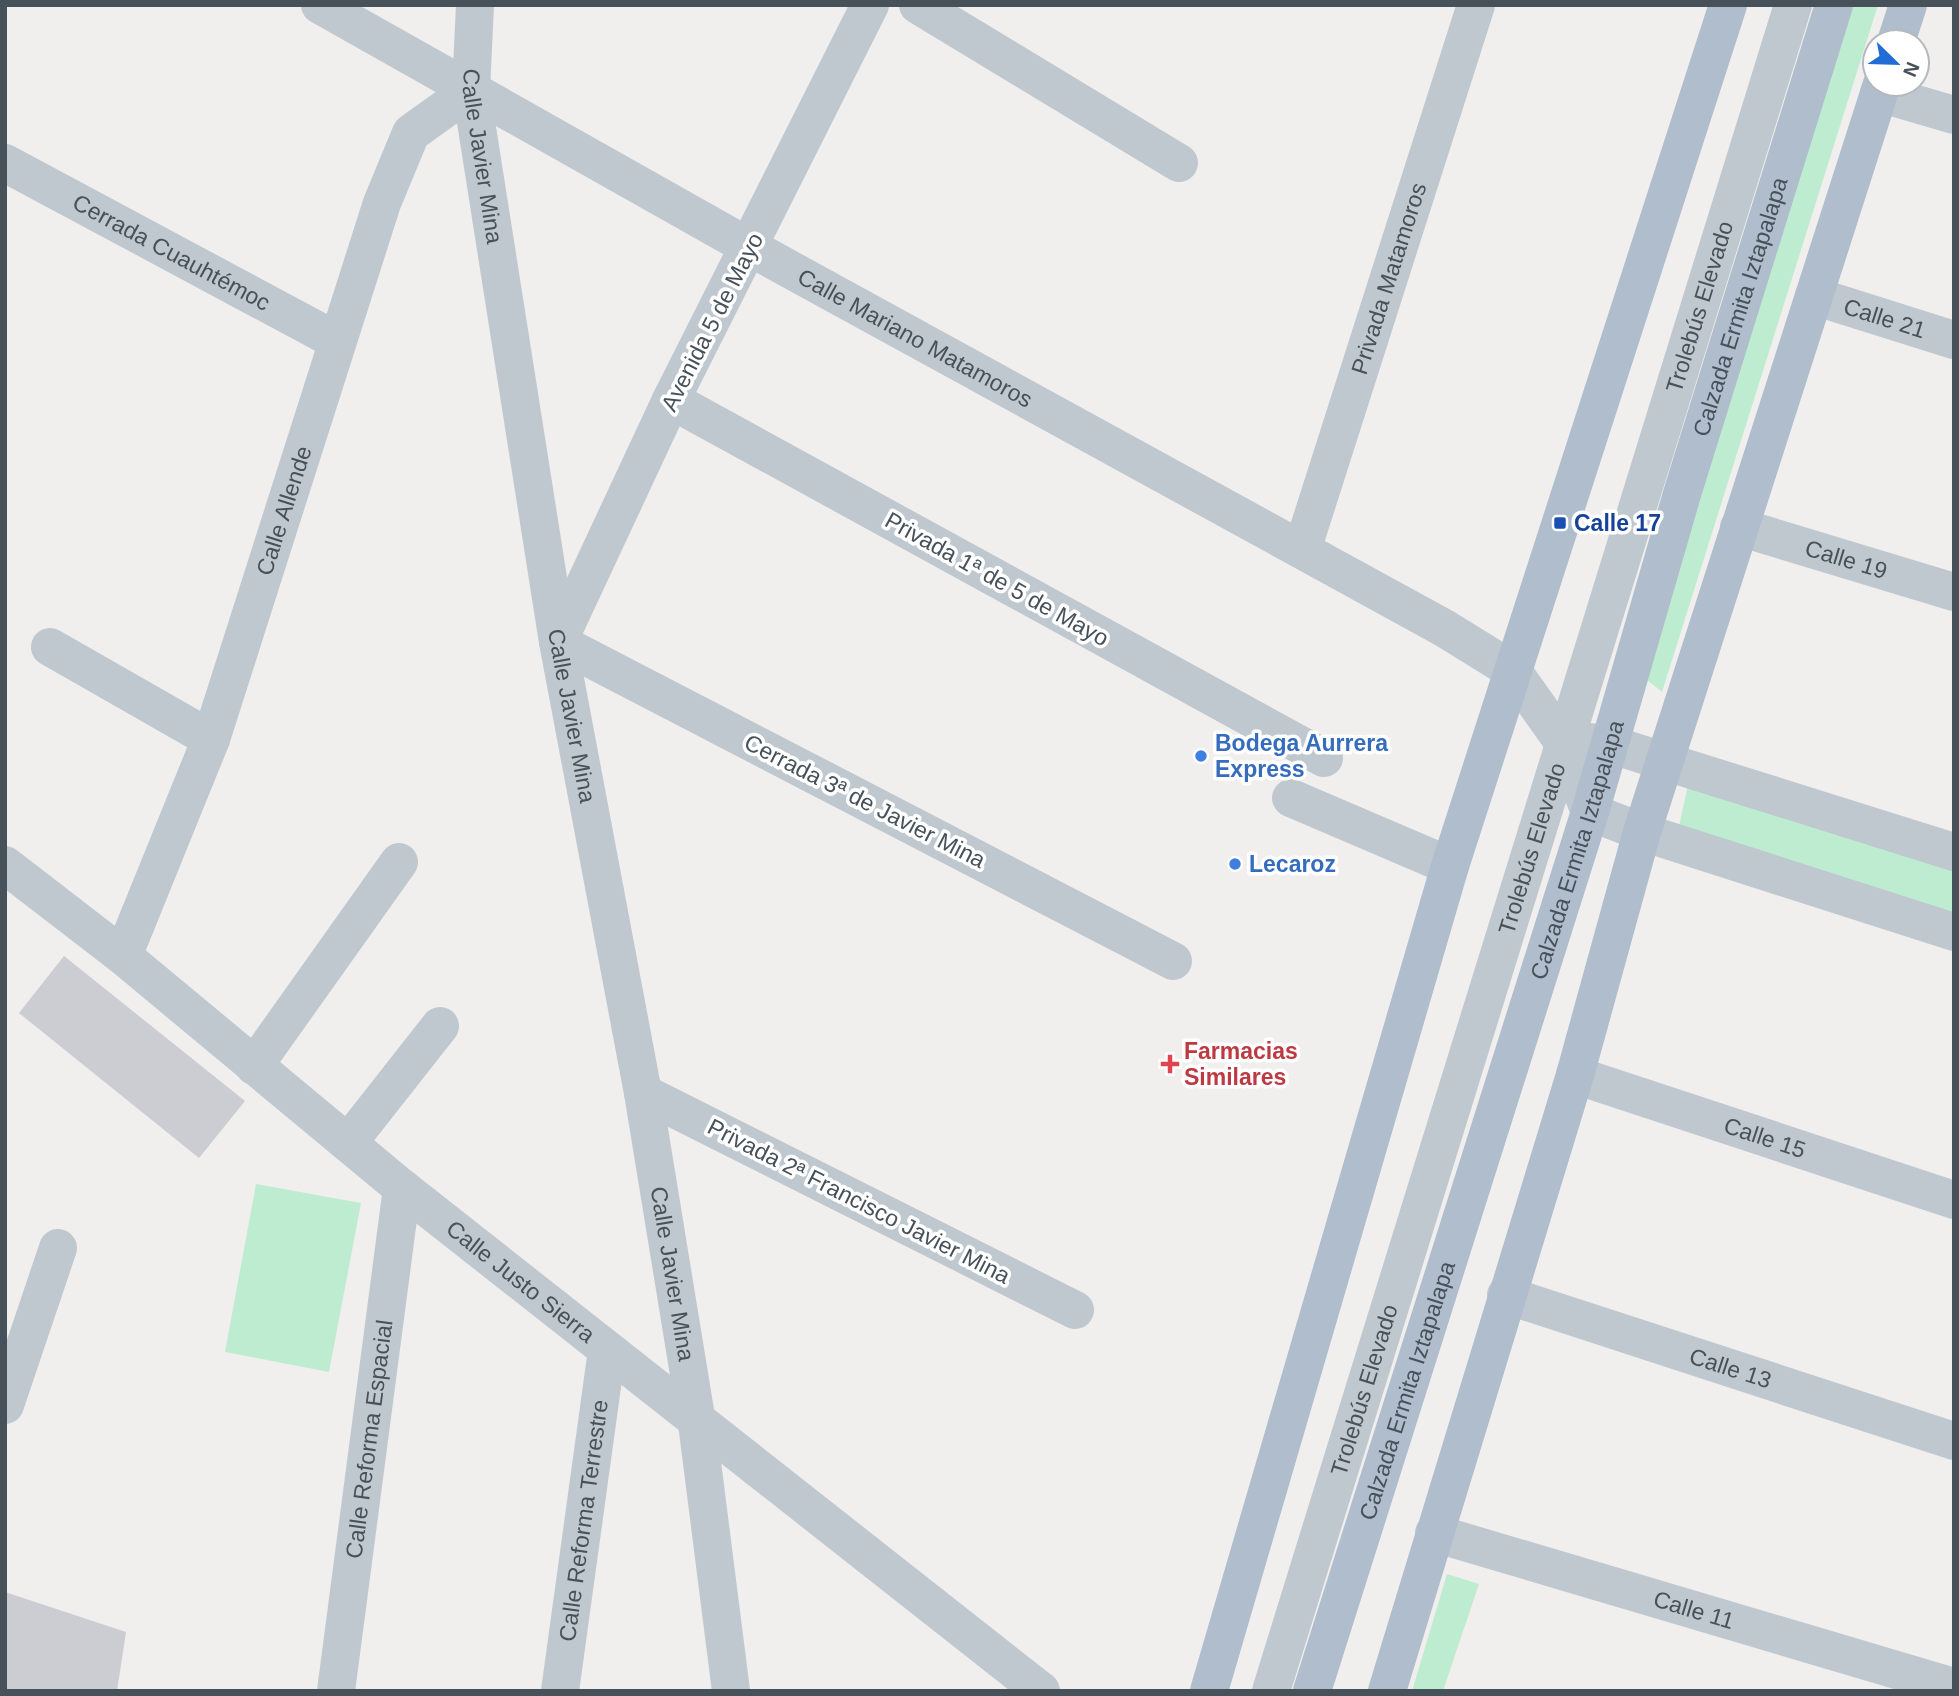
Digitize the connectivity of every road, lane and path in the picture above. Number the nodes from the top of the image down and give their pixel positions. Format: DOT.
graph roads {
  1 [pos="320,5"];
  2 [pos="475,5"];
  3 [pos="870,5"];
  4 [pos="918,5"];
  5 [pos="1475,5"];
  6 [pos="1728,5"];
  7 [pos="1793,5"];
  8 [pos="1834,5"];
  9 [pos="1908,5"];
  10 [pos="1901,28"];
  11 [pos="471,90"];
  12 [pos="1878,98"];
  13 [pos="1908,98"];
  14 [pos="1954,115"];
  15 [pos="5,163"];
  16 [pos="1179,163"];
  17 [pos="751,248"];
  18 [pos="1814,296"];
  19 [pos="337,341"];
  20 [pos="1954,341"];
  21 [pos="671,400"];
  22 [pos="1739,527"];
  23 [pos="1302,550"];
  24 [pos="1954,592"];
  25 [pos="558,642"];
  26 [pos="50,647"];
  27 [pos="1512,670"];
  28 [pos="211,739"];
  29 [pos="1561,739"];
  30 [pos="1609,744"];
  31 [pos="1324,758"];
  32 [pos="1665,761"];
  33 [pos="1291,798"];
  34 [pos="1590,812"];
  35 [pos="1642,832"];
  36 [pos="1954,852"];
  37 [pos="399,862"];
  38 [pos="5,865"];
  39 [pos="1450,866"];
  40 [pos="1954,932"];
  41 [pos="123,956"];
  42 [pos="1173,961"];
  43 [pos="440,1026"];
  44 [pos="254,1066"];
  45 [pos="1575,1074"];
  46 [pos="643,1093"];
  47 [pos="348,1143"];
  48 [pos="402,1188"];
  49 [pos="1954,1200"];
  50 [pos="58,1248"];
  51 [pos="1506,1295"];
  52 [pos="1075,1310"];
  53 [pos="607,1350"];
  54 [pos="5,1405"];
  55 [pos="697,1423"];
  56 [pos="1954,1441"];
  57 [pos="1434,1533"];
  58 [pos="1954,1687"];
  59 [pos="336,1691"];
  60 [pos="560,1691"];
  61 [pos="731,1691"];
  62 [pos="1041,1691"];
  63 [pos="1209,1691"];
  64 [pos="1272,1691"];
  65 [pos="1311,1691"];
  66 [pos="1387,1691"];
  1 -- 11 [label="street, Calle Mariano Matamoros"];
  2 -- 11 [label="street, Calle Javier Mina"];
  3 -- 17 [label="street, Avenida 5 de Mayo"];
  4 -- 16 [label="street"];
  5 -- 23 [label="street, Privada Matamoros"];
  6 -- 27 [label="main road"];
  7 -- 64 [label="street, Trolebús Elevado, bridge"];
  8 -- 30 [label="main road, Calzada Ermita Iztapalapa"];
  9 -- 10 [label="main road"];
  11 -- 17 [label="street, Calle Mariano Matamoros"];
  11 -- 19 [label="street, Calle Allende"];
  11 -- 25 [label="street, Calle Javier Mina"];
  12 -- 18 [label="main road"];
  13 -- 14 [label="street"];
  15 -- 19 [label="street, Cerrada Cuauhtémoc"];
  17 -- 21 [label="street, Avenida 5 de Mayo"];
  17 -- 23 [label="street, Calle Mariano Matamoros"];
  18 -- 20 [label="street, Calle 21"];
  18 -- 22 [label="main road"];
  19 -- 28 [label="street, Calle Allende"];
  21 -- 25 [label="street, Avenida 5 de Mayo"];
  21 -- 31 [label="street, Privada 1ª de 5 de Mayo"];
  22 -- 24 [label="street, Calle 19"];
  22 -- 32 [label="main road"];
  23 -- 27 [label="street, Calle Mariano Matamoros"];
  25 -- 42 [label="street, Cerrada 3ª de Javier Mina"];
  25 -- 46 [label="street, Calle Javier Mina"];
  26 -- 28 [label="street"];
  27 -- 29 [label="street"];
  27 -- 39 [label="main road"];
  28 -- 41 [label="street, Calle Allende"];
  29 -- 30 [label="street"];
  29 -- 34 [label="street"];
  30 -- 32 [label="street"];
  30 -- 34 [label="main road, Calzada Ermita Iztapalapa"];
  32 -- 35 [label="main road"];
  32 -- 36 [label="street"];
  33 -- 39 [label="street"];
  34 -- 35 [label="street"];
  34 -- 65 [label="main road, Calzada Ermita Iztapalapa"];
  35 -- 40 [label="street"];
  35 -- 45 [label="main road"];
  37 -- 44 [label="street"];
  38 -- 41 [label="street, Calle Justo Sierra"];
  39 -- 63 [label="main road"];
  41 -- 44 [label="street, Calle Justo Sierra"];
  43 -- 47 [label="street"];
  44 -- 47 [label="street, Calle Justo Sierra"];
  45 -- 49 [label="street, Calle 15"];
  45 -- 51 [label="main road"];
  46 -- 52 [label="street, Privada 2ª Francisco Javier Mina"];
  46 -- 55 [label="street, Calle Javier Mina"];
  47 -- 48 [label="street, Calle Justo Sierra"];
  48 -- 53 [label="street, Calle Justo Sierra"];
  48 -- 59 [label="street, Calle Reforma Espacial"];
  50 -- 54 [label="street"];
  51 -- 56 [label="street, Calle 13"];
  51 -- 57 [label="main road"];
  53 -- 55 [label="street, Calle Justo Sierra"];
  53 -- 60 [label="street, Calle Reforma Terrestre"];
  55 -- 61 [label="street, Calle Javier Mina"];
  55 -- 62 [label="street, Calle Justo Sierra"];
  57 -- 58 [label="street, Calle 11"];
  57 -- 66 [label="main road"];
}
